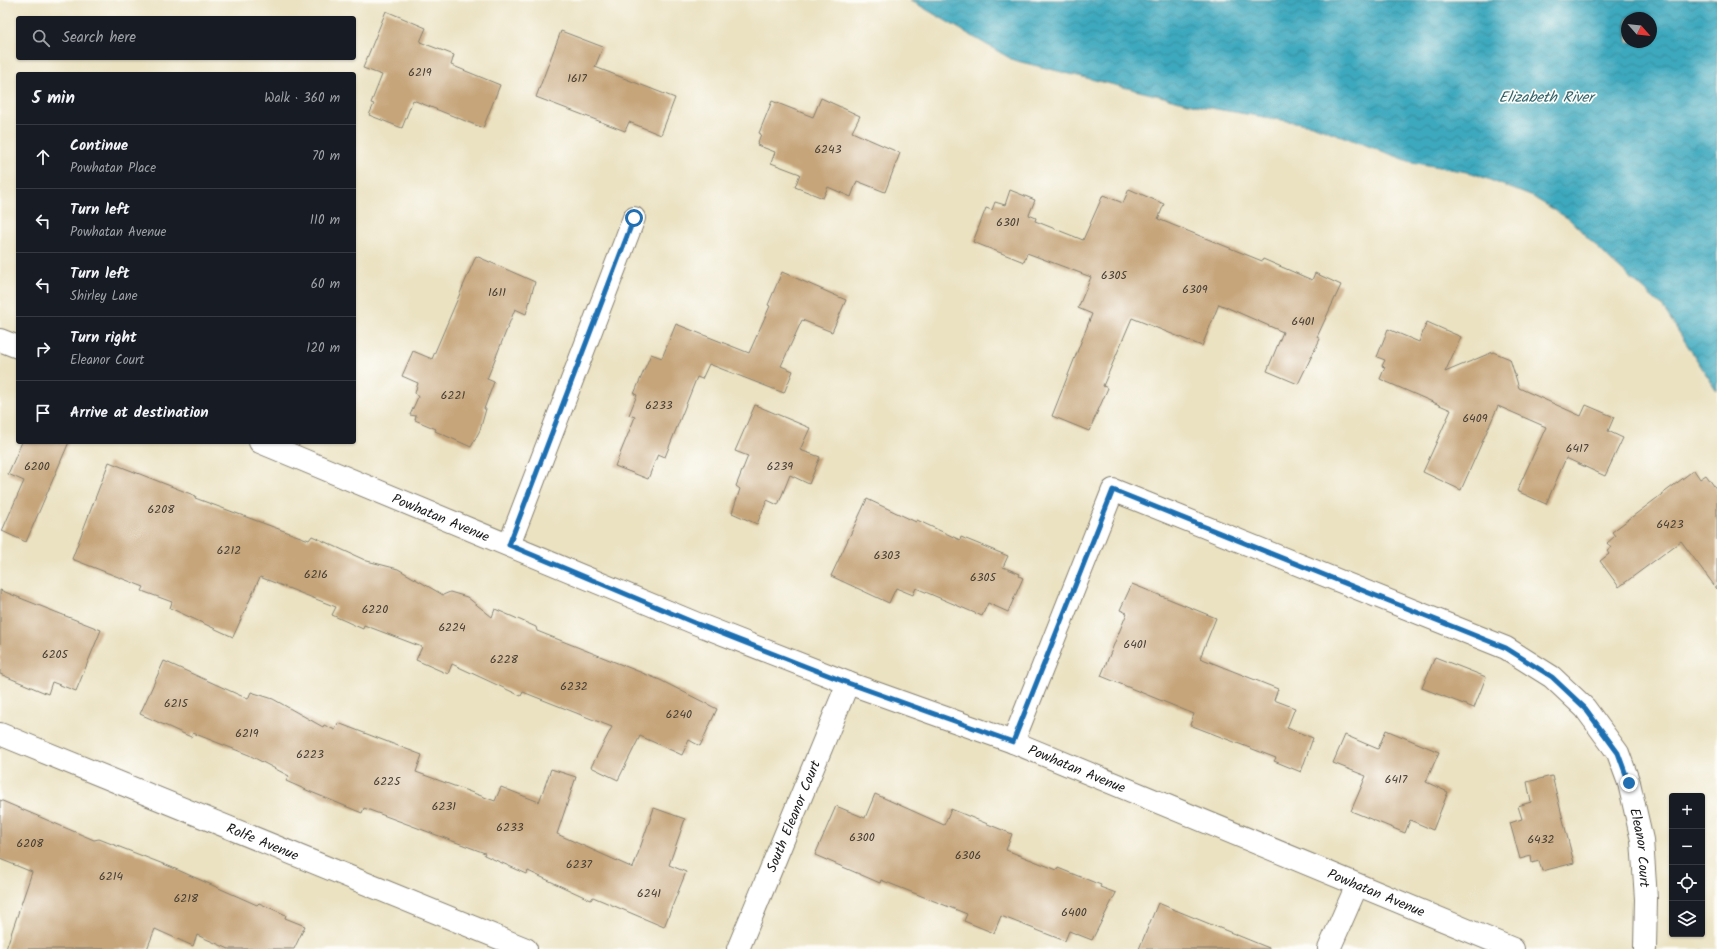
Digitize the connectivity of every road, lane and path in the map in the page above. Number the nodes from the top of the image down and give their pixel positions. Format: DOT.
graph roads {
  1 [pos="634,218"];
  2 [pos="0,340"];
  3 [pos="16,346"];
  4 [pos="265,444"];
  5 [pos="509,545"];
  6 [pos="848,683"];
  7 [pos="0,734"];
  8 [pos="1013,742"];
  9 [pos="1357,885"];
  10 [pos="526,949"];
  11 [pos="738,949"];
  12 [pos="1329,949"];
  13 [pos="1513,949"];
  14 [pos="1645,949"];
  1 -- 5 [label="street"];
  2 -- 3 [label="street"];
  4 -- 5 [label="street, Powhatan Avenue"];
  5 -- 6 [label="street, Powhatan Avenue"];
  6 -- 8 [label="street, Powhatan Avenue"];
  6 -- 11 [label="street, South Eleanor Court"];
  7 -- 10 [label="street, Rolfe Avenue"];
  8 -- 9 [label="street, Powhatan Avenue"];
  8 -- 14 [label="street, Eleanor Court"];
  9 -- 12 [label="street"];
  9 -- 13 [label="street, Powhatan Avenue"];
}
